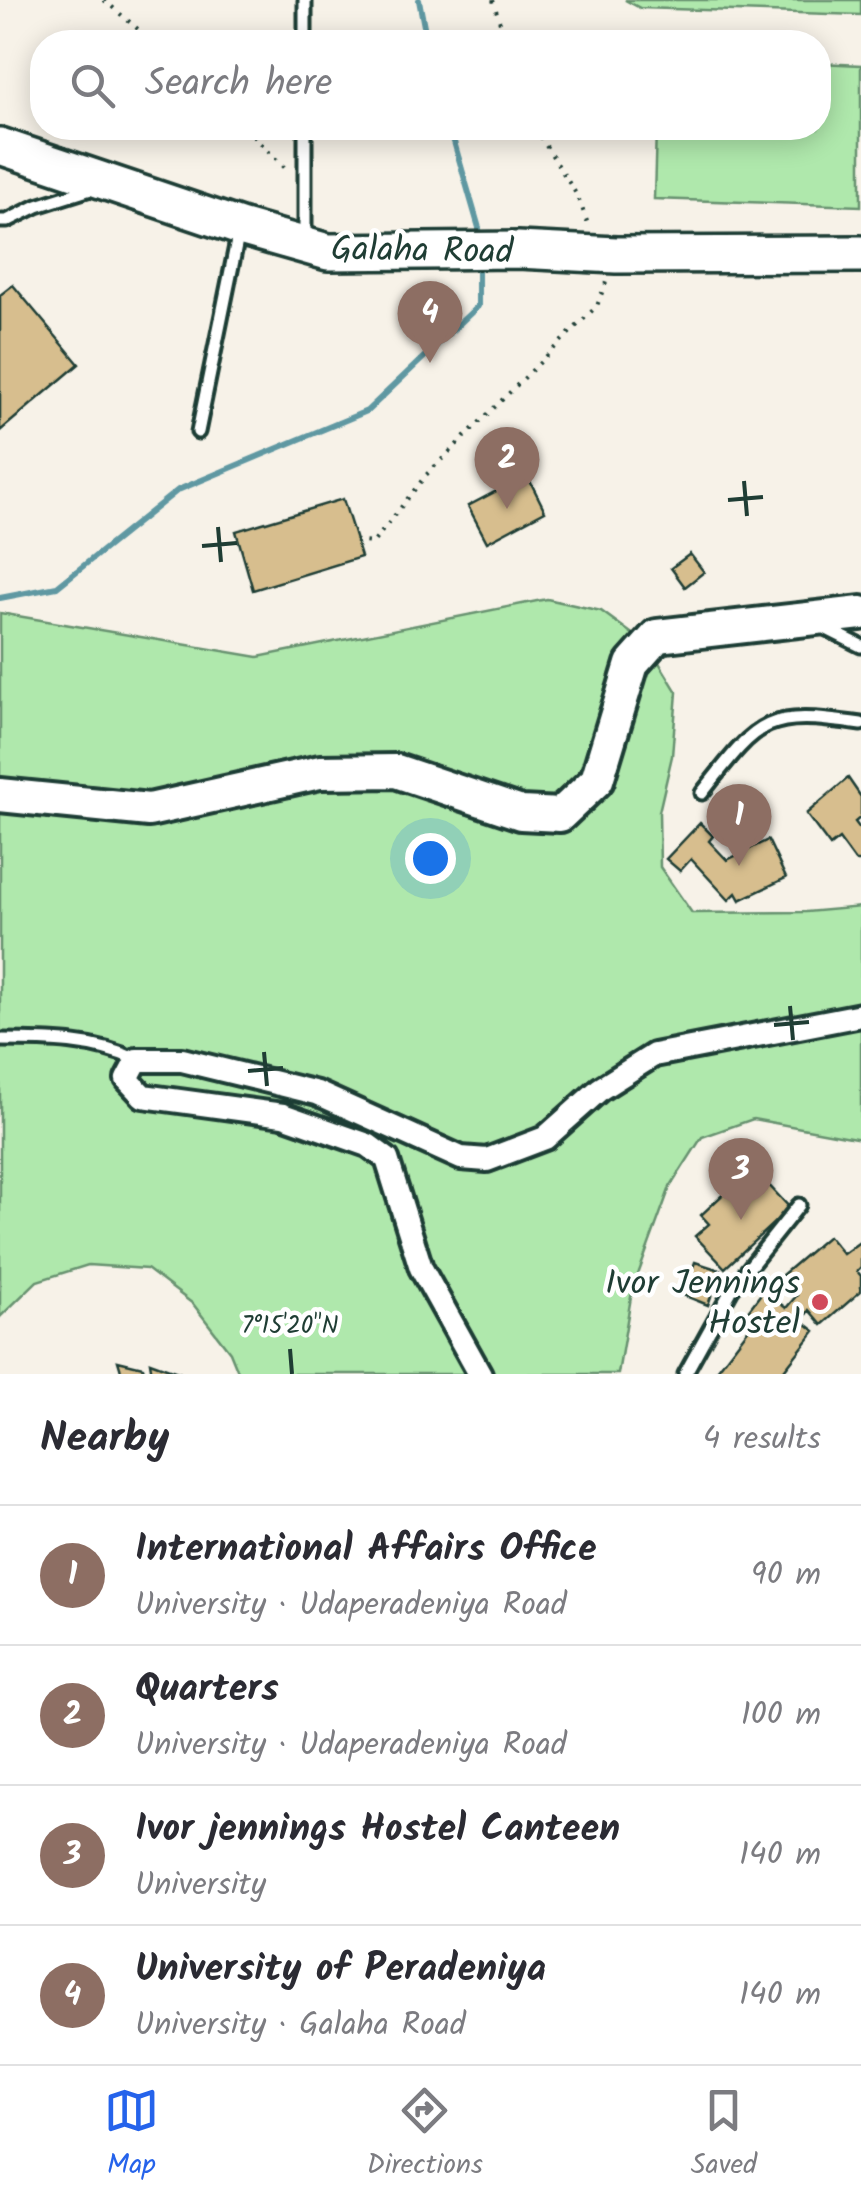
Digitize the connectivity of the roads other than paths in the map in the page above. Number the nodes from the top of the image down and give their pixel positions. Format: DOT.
graph roads {
  1 [pos="305,0"];
  2 [pos="305,30"];
  3 [pos="305,140"];
  4 [pos="0,146"];
  5 [pos="113,182"];
  6 [pos="0,221"];
  7 [pos="240,227"];
  8 [pos="305,244"];
  9 [pos="861,254"];
  10 [pos="198,432"];
  11 [pos="861,613"];
  12 [pos="822,616"];
  13 [pos="861,646"];
  14 [pos="861,724"];
  15 [pos="702,792"];
  16 [pos="0,796"];
  17 [pos="861,1015"];
  18 [pos="0,1040"];
  19 [pos="137,1060"];
  20 [pos="799,1205"];
  21 [pos="480,1374"];
  22 [pos="684,1374"];
  1 -- 2 [label="lane"];
  3 -- 8 [label="lane"];
  4 -- 5 [label="main road, Galaha Road"];
  5 -- 6 [label="lane"];
  5 -- 7 [label="main road, Galaha Road"];
  7 -- 8 [label="main road, Galaha Road"];
  7 -- 10 [label="lane"];
  8 -- 9 [label="main road, Galaha Road"];
  11 -- 12 [label="street"];
  12 -- 13 [label="lane"];
  12 -- 16 [label="street"];
  14 -- 15 [label="lane"];
  17 -- 19 [label="street"];
  18 -- 19 [label="lane"];
  19 -- 21 [label="street"];
  20 -- 22 [label="lane"];
}
